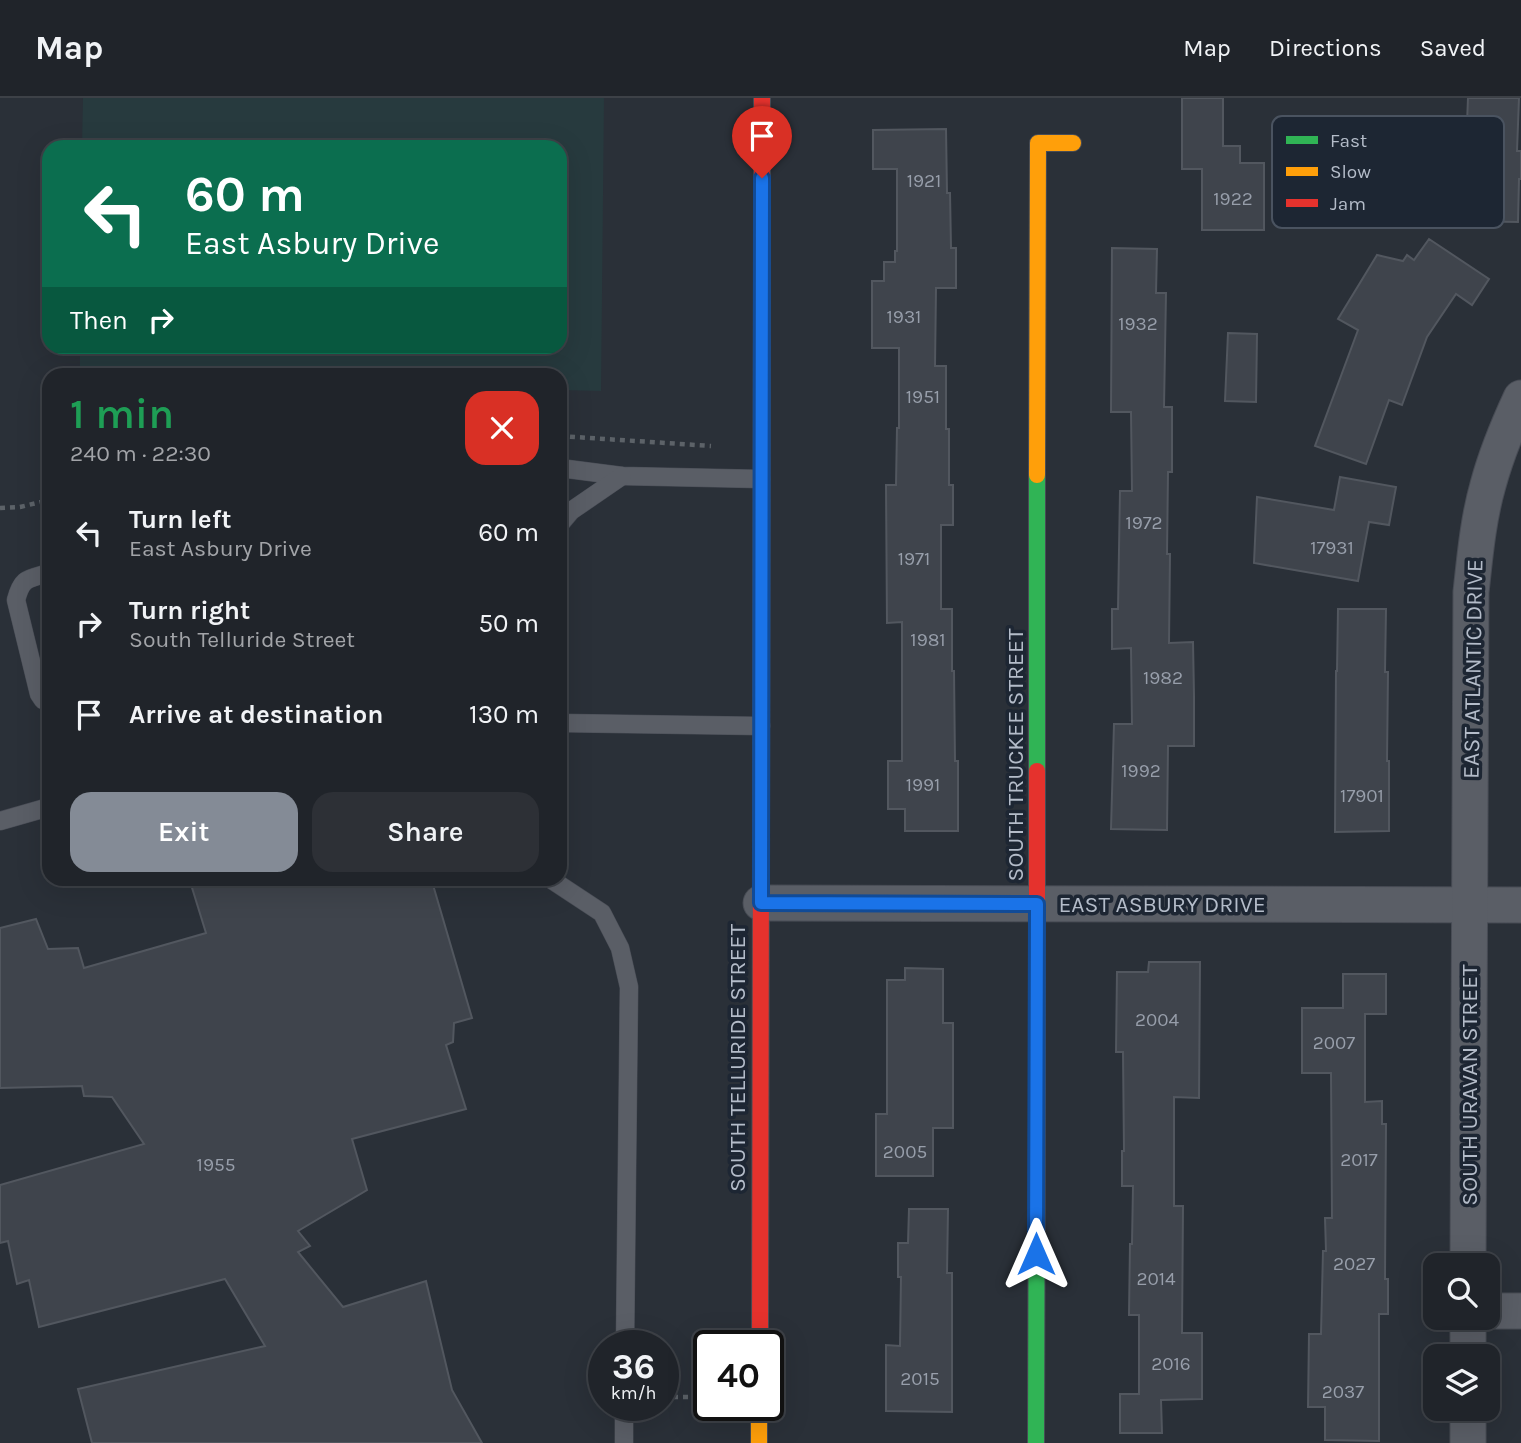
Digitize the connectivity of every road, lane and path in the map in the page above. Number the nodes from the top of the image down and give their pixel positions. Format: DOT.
graph roads {
  1 [pos="762,98"];
  2 [pos="1073,143"];
  3 [pos="1521,398"];
  4 [pos="567,436"];
  5 [pos="711,446"];
  6 [pos="567,469"];
  7 [pos="622,476"];
  8 [pos="761,479"];
  9 [pos="42,502"];
  10 [pos="0,509"];
  11 [pos="567,516"];
  12 [pos="42,575"];
  13 [pos="42,698"];
  14 [pos="567,723"];
  15 [pos="761,726"];
  16 [pos="42,809"];
  17 [pos="0,821"];
  18 [pos="561,886"];
  19 [pos="761,903"];
  20 [pos="1037,904"];
  21 [pos="1469,905"];
  22 [pos="1521,905"];
  23 [pos="1468,1253"];
  24 [pos="1500,1311"];
  25 [pos="1521,1311"];
  26 [pos="625,1330"];
  27 [pos="760,1330"];
  28 [pos="624,1421"];
  29 [pos="760,1421"];
  30 [pos="1468,1421"];
  31 [pos="624,1443"];
  32 [pos="760,1443"];
  33 [pos="1036,1443"];
  34 [pos="1468,1443"];
  1 -- 8 [label="street, SOUTH TELLURIDE STREET"];
  2 -- 20 [label="street, SOUTH TRUCKEE STREET"];
  3 -- 21 [label="street, EAST ATLANTIC DRIVE"];
  4 -- 5 [label="path"];
  6 -- 7 [label="lane"];
  7 -- 8 [label="lane"];
  7 -- 11 [label="lane"];
  8 -- 15 [label="street, SOUTH TELLURIDE STREET"];
  9 -- 10 [label="path"];
  12 -- 13 [label="lane"];
  14 -- 15 [label="lane"];
  15 -- 19 [label="street, SOUTH TELLURIDE STREET"];
  16 -- 17 [label="lane"];
  18 -- 26 [label="lane"];
  19 -- 20 [label="street, EAST ASBURY DRIVE"];
  19 -- 27 [label="street, SOUTH TELLURIDE STREET"];
  20 -- 21 [label="street, EAST ASBURY DRIVE"];
  20 -- 33 [label="street, SOUTH TRUCKEE STREET"];
  21 -- 22 [label="street, EAST ASBURY DRIVE"];
  21 -- 23 [label="street, SOUTH URAVAN STREET"];
  24 -- 25 [label="street"];
  28 -- 31 [label="lane"];
  29 -- 32 [label="street"];
  30 -- 34 [label="street"];
}
